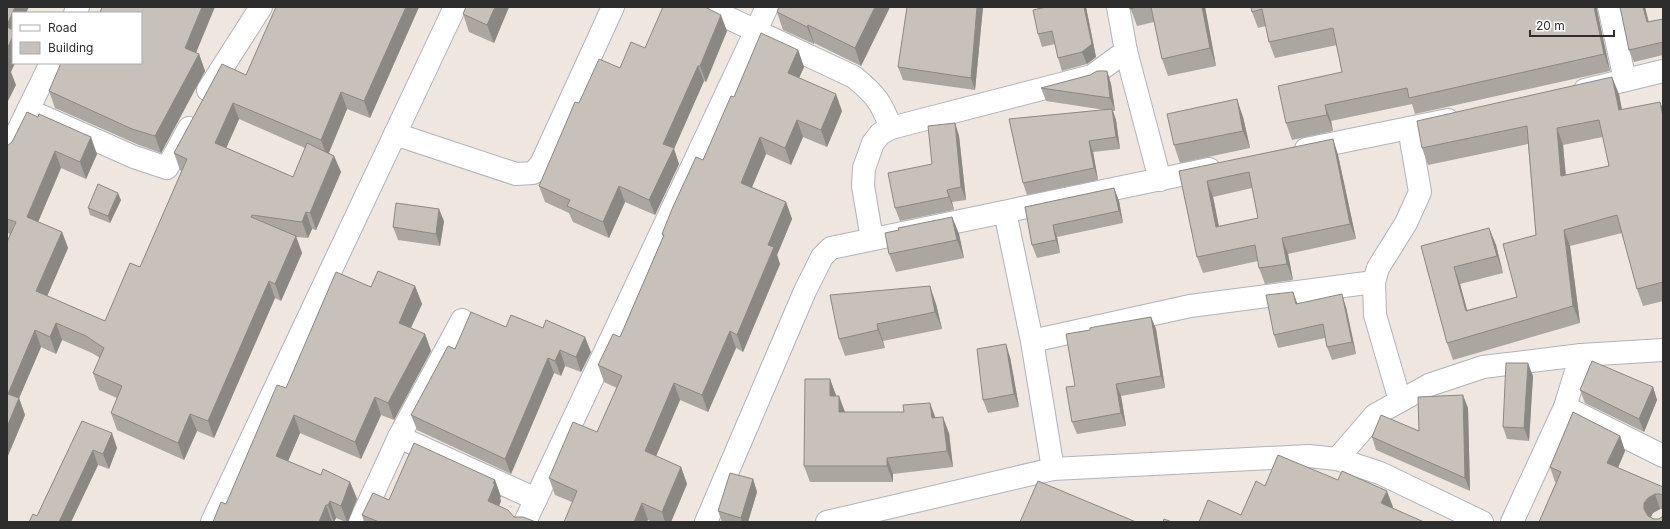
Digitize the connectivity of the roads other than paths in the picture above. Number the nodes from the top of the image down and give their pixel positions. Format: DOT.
graph roads {
  1 [pos="261,7"];
  2 [pos="455,7"];
  3 [pos="613,7"];
  4 [pos="705,7"];
  5 [pos="767,7"];
  6 [pos="1118,7"];
  7 [pos="1609,7"];
  8 [pos="756,31"];
  9 [pos="1126,51"];
  10 [pos="50,64"];
  11 [pos="1663,71"];
  12 [pos="1625,80"];
  13 [pos="1564,95"];
  14 [pos="28,110"];
  15 [pos="1471,115"];
  16 [pos="891,128"];
  17 [pos="1408,128"];
  18 [pos="395,134"];
  19 [pos="7,153"];
  20 [pos="1289,153"];
  21 [pos="1228,165"];
  22 [pos="1160,180"];
  23 [pos="1005,212"];
  24 [pos="872,239"];
  25 [pos="1374,282"];
  26 [pos="462,320"];
  27 [pos="1032,341"];
  28 [pos="1663,350"];
  29 [pos="1581,355"];
  30 [pos="1400,401"];
  31 [pos="1565,407"];
  32 [pos="399,438"];
  33 [pos="1663,456"];
  34 [pos="1337,459"];
  35 [pos="1053,469"];
  36 [pos="536,498"];
  37 [pos="212,522"];
  38 [pos="360,522"];
  39 [pos="525,522"];
  40 [pos="706,522"];
  41 [pos="827,522"];
  42 [pos="1482,522"];
  43 [pos="1512,522"];
  1 -- 14 [label="street"];
  2 -- 18 [label="street"];
  3 -- 18 [label="street"];
  4 -- 8 [label="street"];
  5 -- 8 [label="street"];
  6 -- 9 [label="street"];
  7 -- 12 [label="street"];
  8 -- 16 [label="street"];
  8 -- 36 [label="street"];
  9 -- 16 [label="street"];
  9 -- 22 [label="street"];
  10 -- 14 [label="street"];
  11 -- 12 [label="street"];
  12 -- 13 [label="street"];
  14 -- 19 [label="street"];
  15 -- 17 [label="street"];
  16 -- 24 [label="street"];
  17 -- 20 [label="street"];
  17 -- 25 [label="street"];
  18 -- 37 [label="street"];
  21 -- 22 [label="street"];
  22 -- 23 [label="street"];
  23 -- 24 [label="street"];
  23 -- 27 [label="street"];
  24 -- 40 [label="street"];
  25 -- 27 [label="street"];
  25 -- 30 [label="street"];
  26 -- 32 [label="street"];
  27 -- 35 [label="street"];
  28 -- 29 [label="street"];
  29 -- 30 [label="street"];
  29 -- 31 [label="street"];
  30 -- 34 [label="street"];
  31 -- 33 [label="street"];
  31 -- 43 [label="street"];
  32 -- 36 [label="street"];
  32 -- 38 [label="street"];
  34 -- 35 [label="street"];
  34 -- 42 [label="street"];
  35 -- 41 [label="street"];
  36 -- 39 [label="street"];
}
